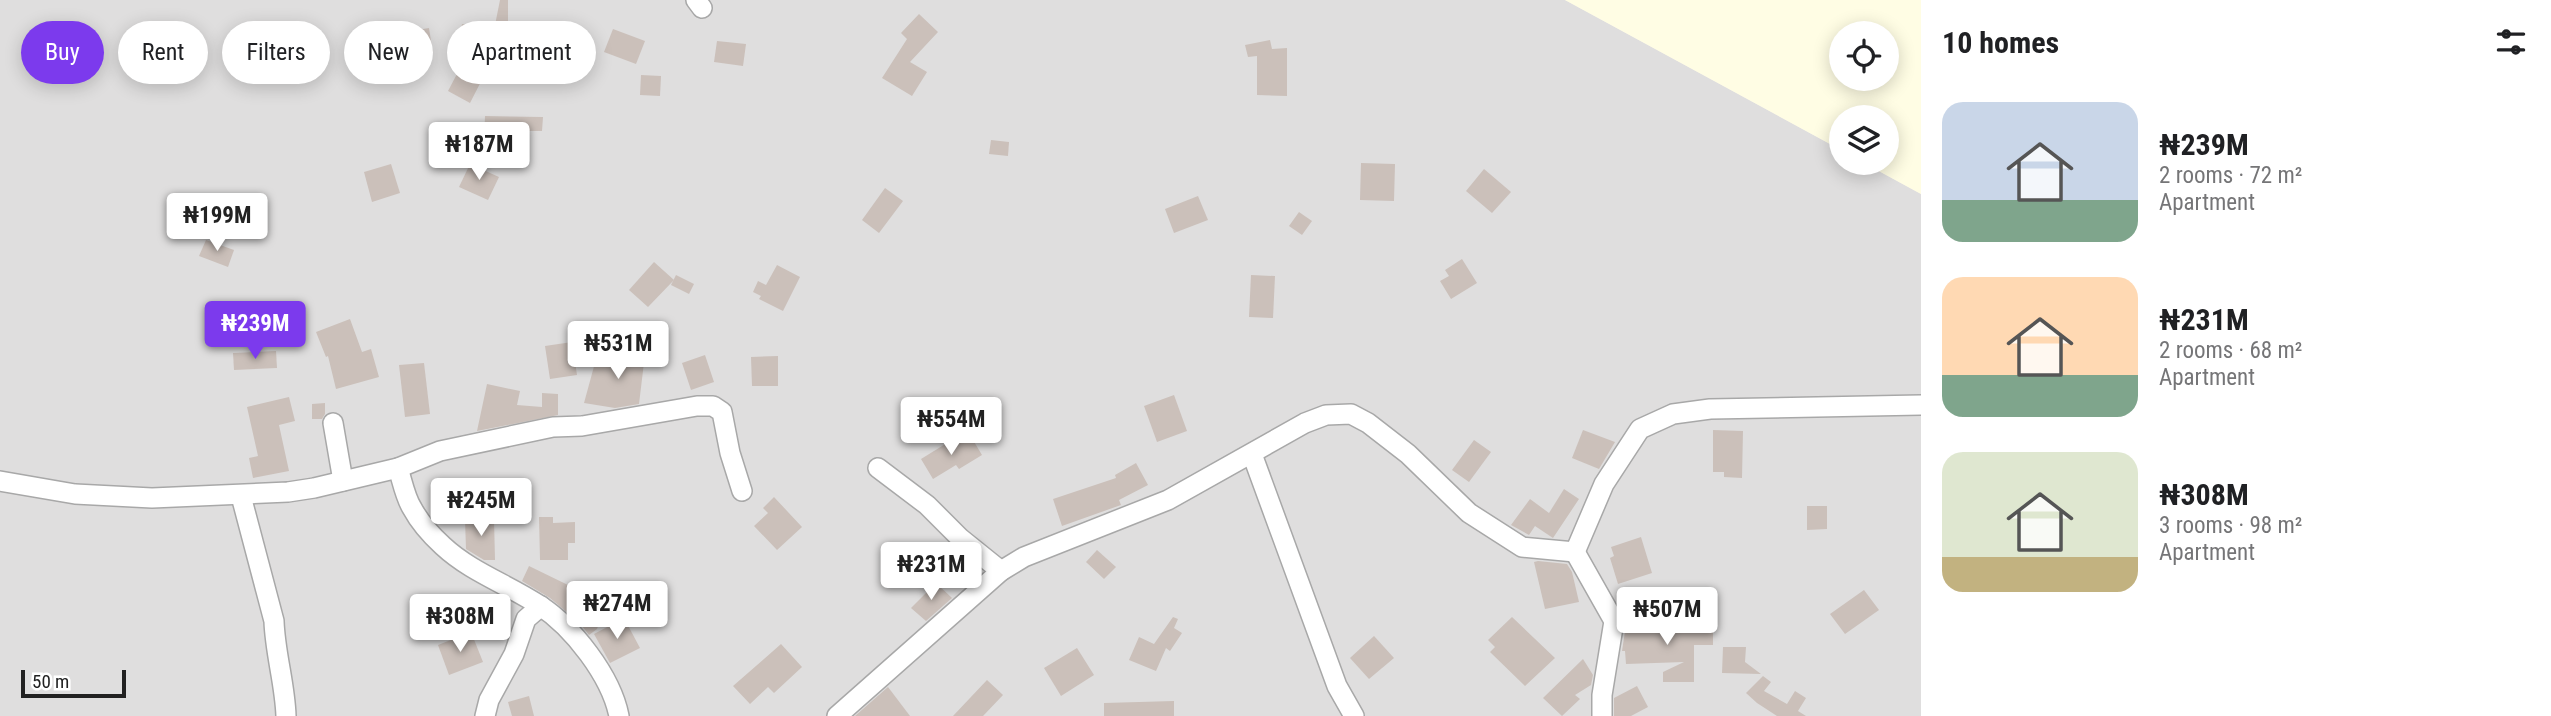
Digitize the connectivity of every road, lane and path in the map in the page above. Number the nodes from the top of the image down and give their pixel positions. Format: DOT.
graph roads {
  1 [pos="1921,405"];
  2 [pos="333,423"];
  3 [pos="1252,454"];
  4 [pos="398,468"];
  5 [pos="878,468"];
  6 [pos="0,481"];
  7 [pos="343,481"];
  8 [pos="742,491"];
  9 [pos="241,496"];
  10 [pos="1574,552"];
  11 [pos="1000,571"];
  12 [pos="541,606"];
  13 [pos="286,716"];
  14 [pos="485,716"];
  15 [pos="619,716"];
  16 [pos="837,716"];
  17 [pos="1354,716"];
  18 [pos="1602,716"];
  1 -- 10 [label="street"];
  2 -- 7 [label="street"];
  3 -- 10 [label="street"];
  3 -- 11 [label="street"];
  3 -- 17 [label="street"];
  4 -- 7 [label="street"];
  4 -- 8 [label="street"];
  4 -- 12 [label="street"];
  5 -- 11 [label="street"];
  6 -- 9 [label="street"];
  7 -- 9 [label="street"];
  9 -- 13 [label="street"];
  10 -- 18 [label="street"];
  11 -- 16 [label="street"];
  12 -- 14 [label="street"];
  12 -- 15 [label="street"];
}
